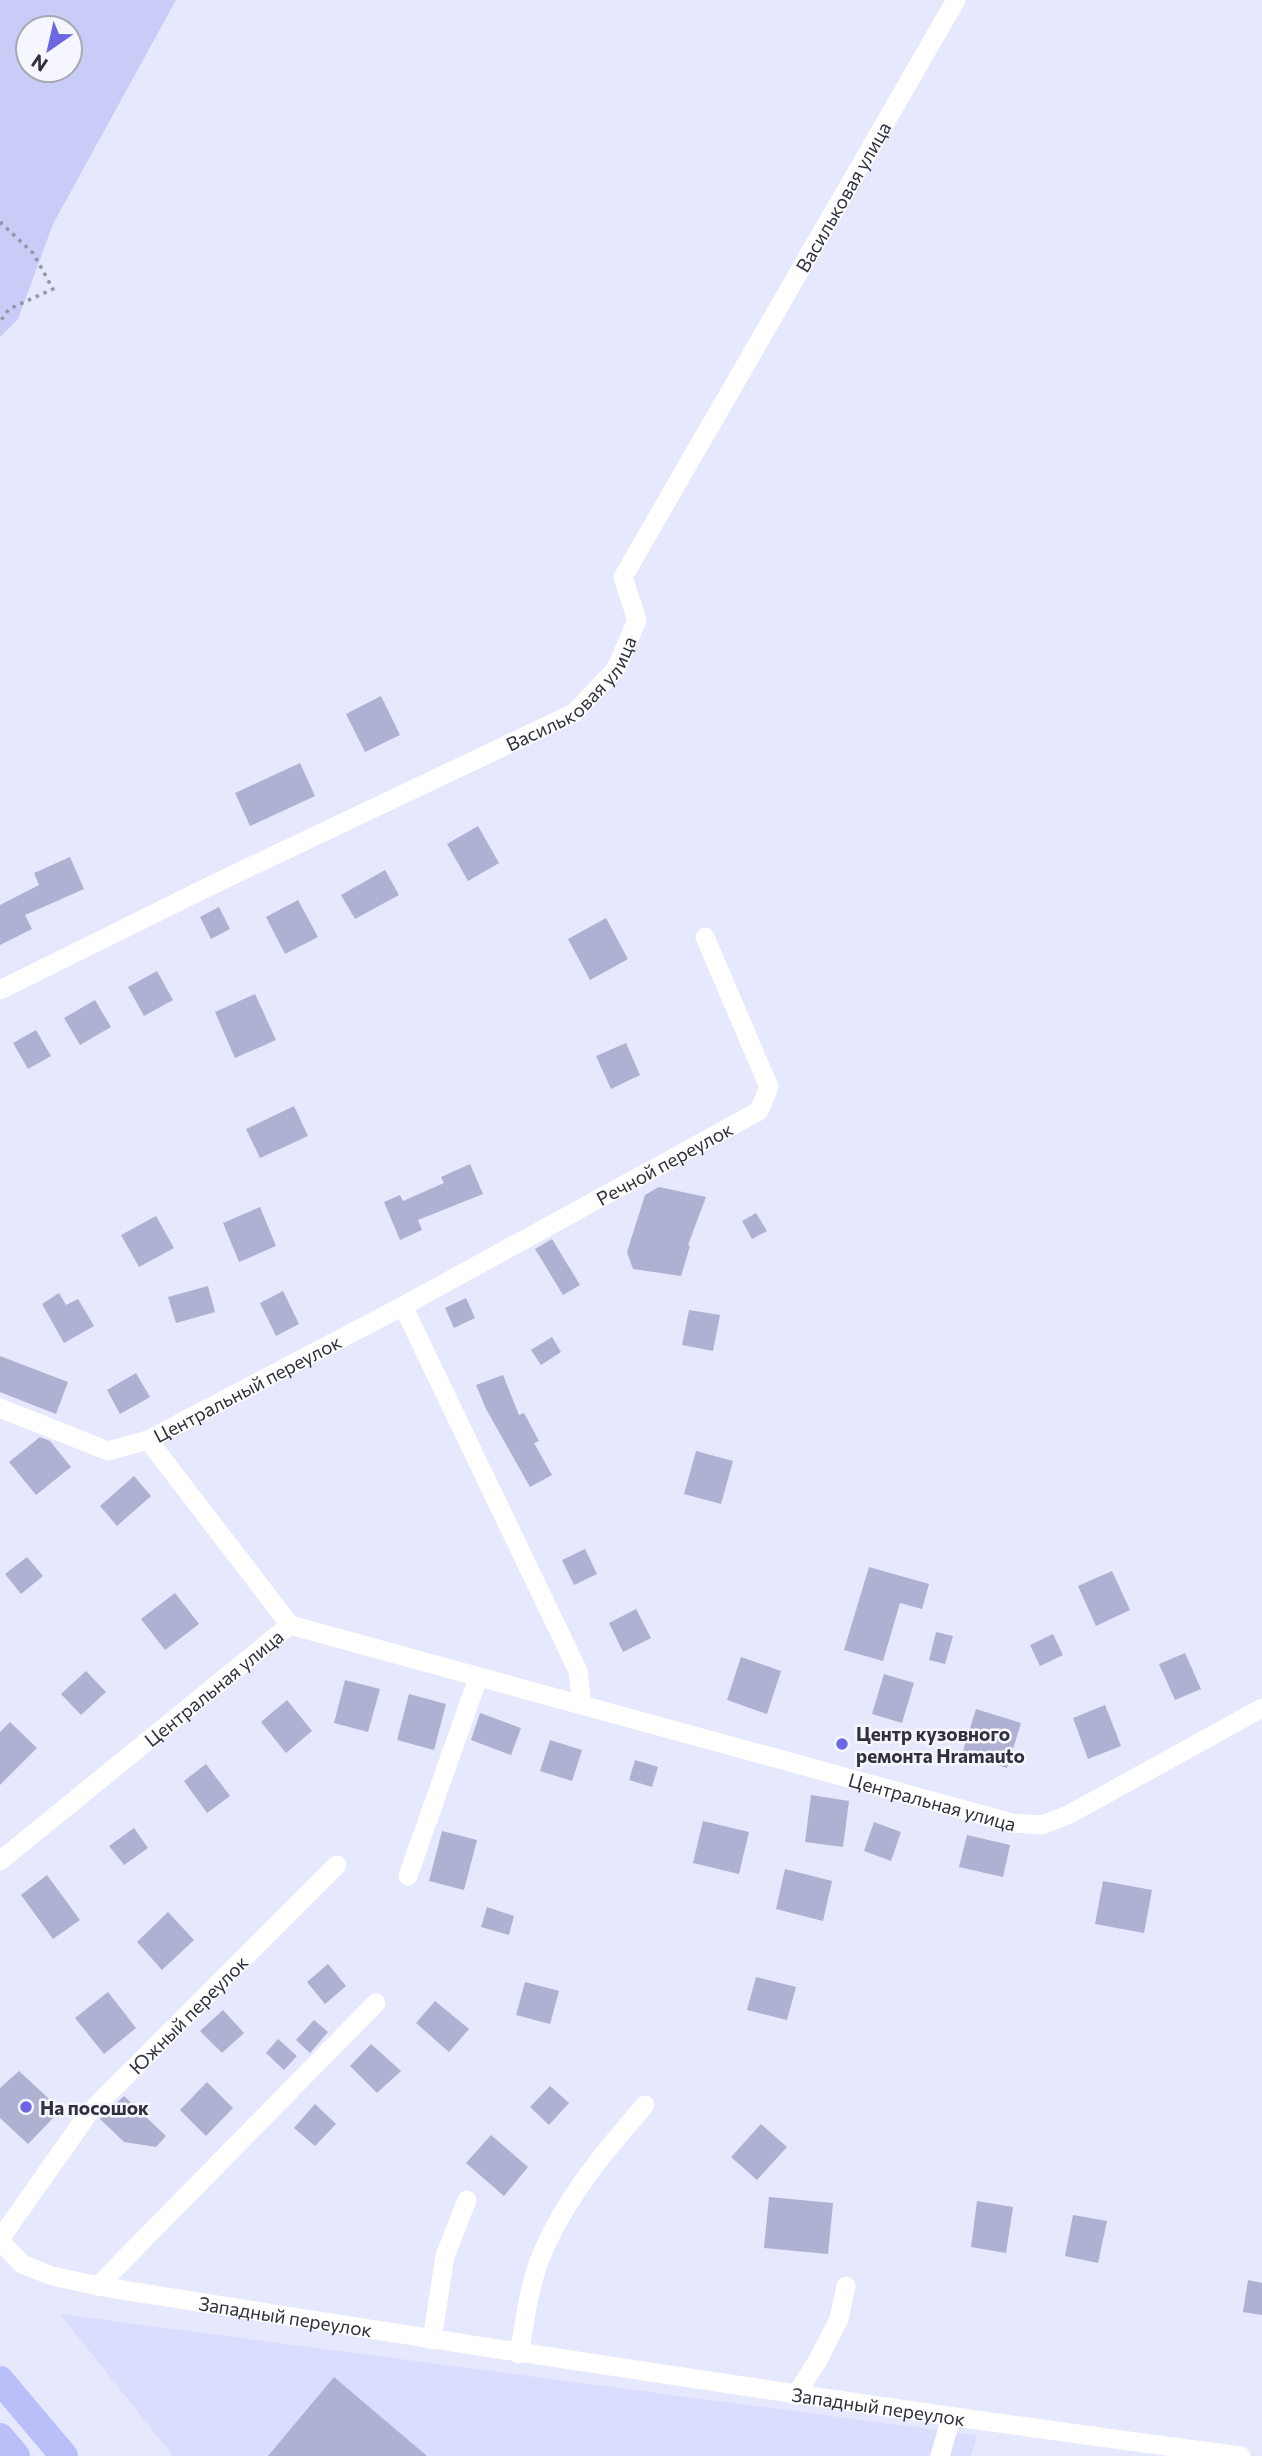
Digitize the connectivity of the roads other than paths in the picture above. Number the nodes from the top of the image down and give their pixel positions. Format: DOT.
graph roads {
  1 [pos="956,0"];
  2 [pos="705,937"];
  3 [pos="0,990"];
  4 [pos="403,1306"];
  5 [pos="0,1408"];
  6 [pos="148,1440"];
  7 [pos="290,1625"];
  8 [pos="478,1678"];
  9 [pos="582,1705"];
  10 [pos="1262,1708"];
  11 [pos="0,1861"];
  12 [pos="337,1865"];
  13 [pos="408,1876"];
  14 [pos="376,2003"];
  15 [pos="645,2105"];
  16 [pos="467,2200"];
  17 [pos="0,2240"];
  18 [pos="98,2286"];
  19 [pos="846,2286"];
  20 [pos="432,2340"];
  21 [pos="519,2354"];
  22 [pos="0,2368"];
  23 [pos="0,2380"];
  24 [pos="796,2395"];
  25 [pos="951,2418"];
  26 [pos="0,2437"];
  27 [pos="59,2450"];
  28 [pos="16,2456"];
  29 [pos="940,2456"];
  30 [pos="1241,2456"];
  1 -- 3 [label="street, Васильковая улица"];
  2 -- 4 [label="street, Речной переулок"];
  4 -- 6 [label="street, Центральный переулок"];
  4 -- 9 [label="street"];
  5 -- 6 [label="street"];
  6 -- 7 [label="street, Центральный переулок"];
  7 -- 8 [label="street, Центральная улица"];
  7 -- 11 [label="street, Центральная улица"];
  8 -- 9 [label="street, Центральная улица"];
  8 -- 13 [label="street"];
  9 -- 10 [label="street, Центральная улица"];
  12 -- 17 [label="street, Южный переулок"];
  14 -- 18 [label="street"];
  15 -- 21 [label="street"];
  16 -- 20 [label="street"];
  17 -- 18 [label="street, Западный переулок"];
  18 -- 20 [label="street, Западный переулок"];
  19 -- 24 [label="street"];
  20 -- 21 [label="street, Западный переулок"];
  21 -- 24 [label="street, Западный переулок"];
  22 -- 27 [label="street"];
  23 -- 27 [label="highway"];
  24 -- 25 [label="street, Западный переулок"];
  25 -- 29 [label="street"];
  25 -- 30 [label="street, Западный переулок"];
  26 -- 28 [label="highway"];
}
